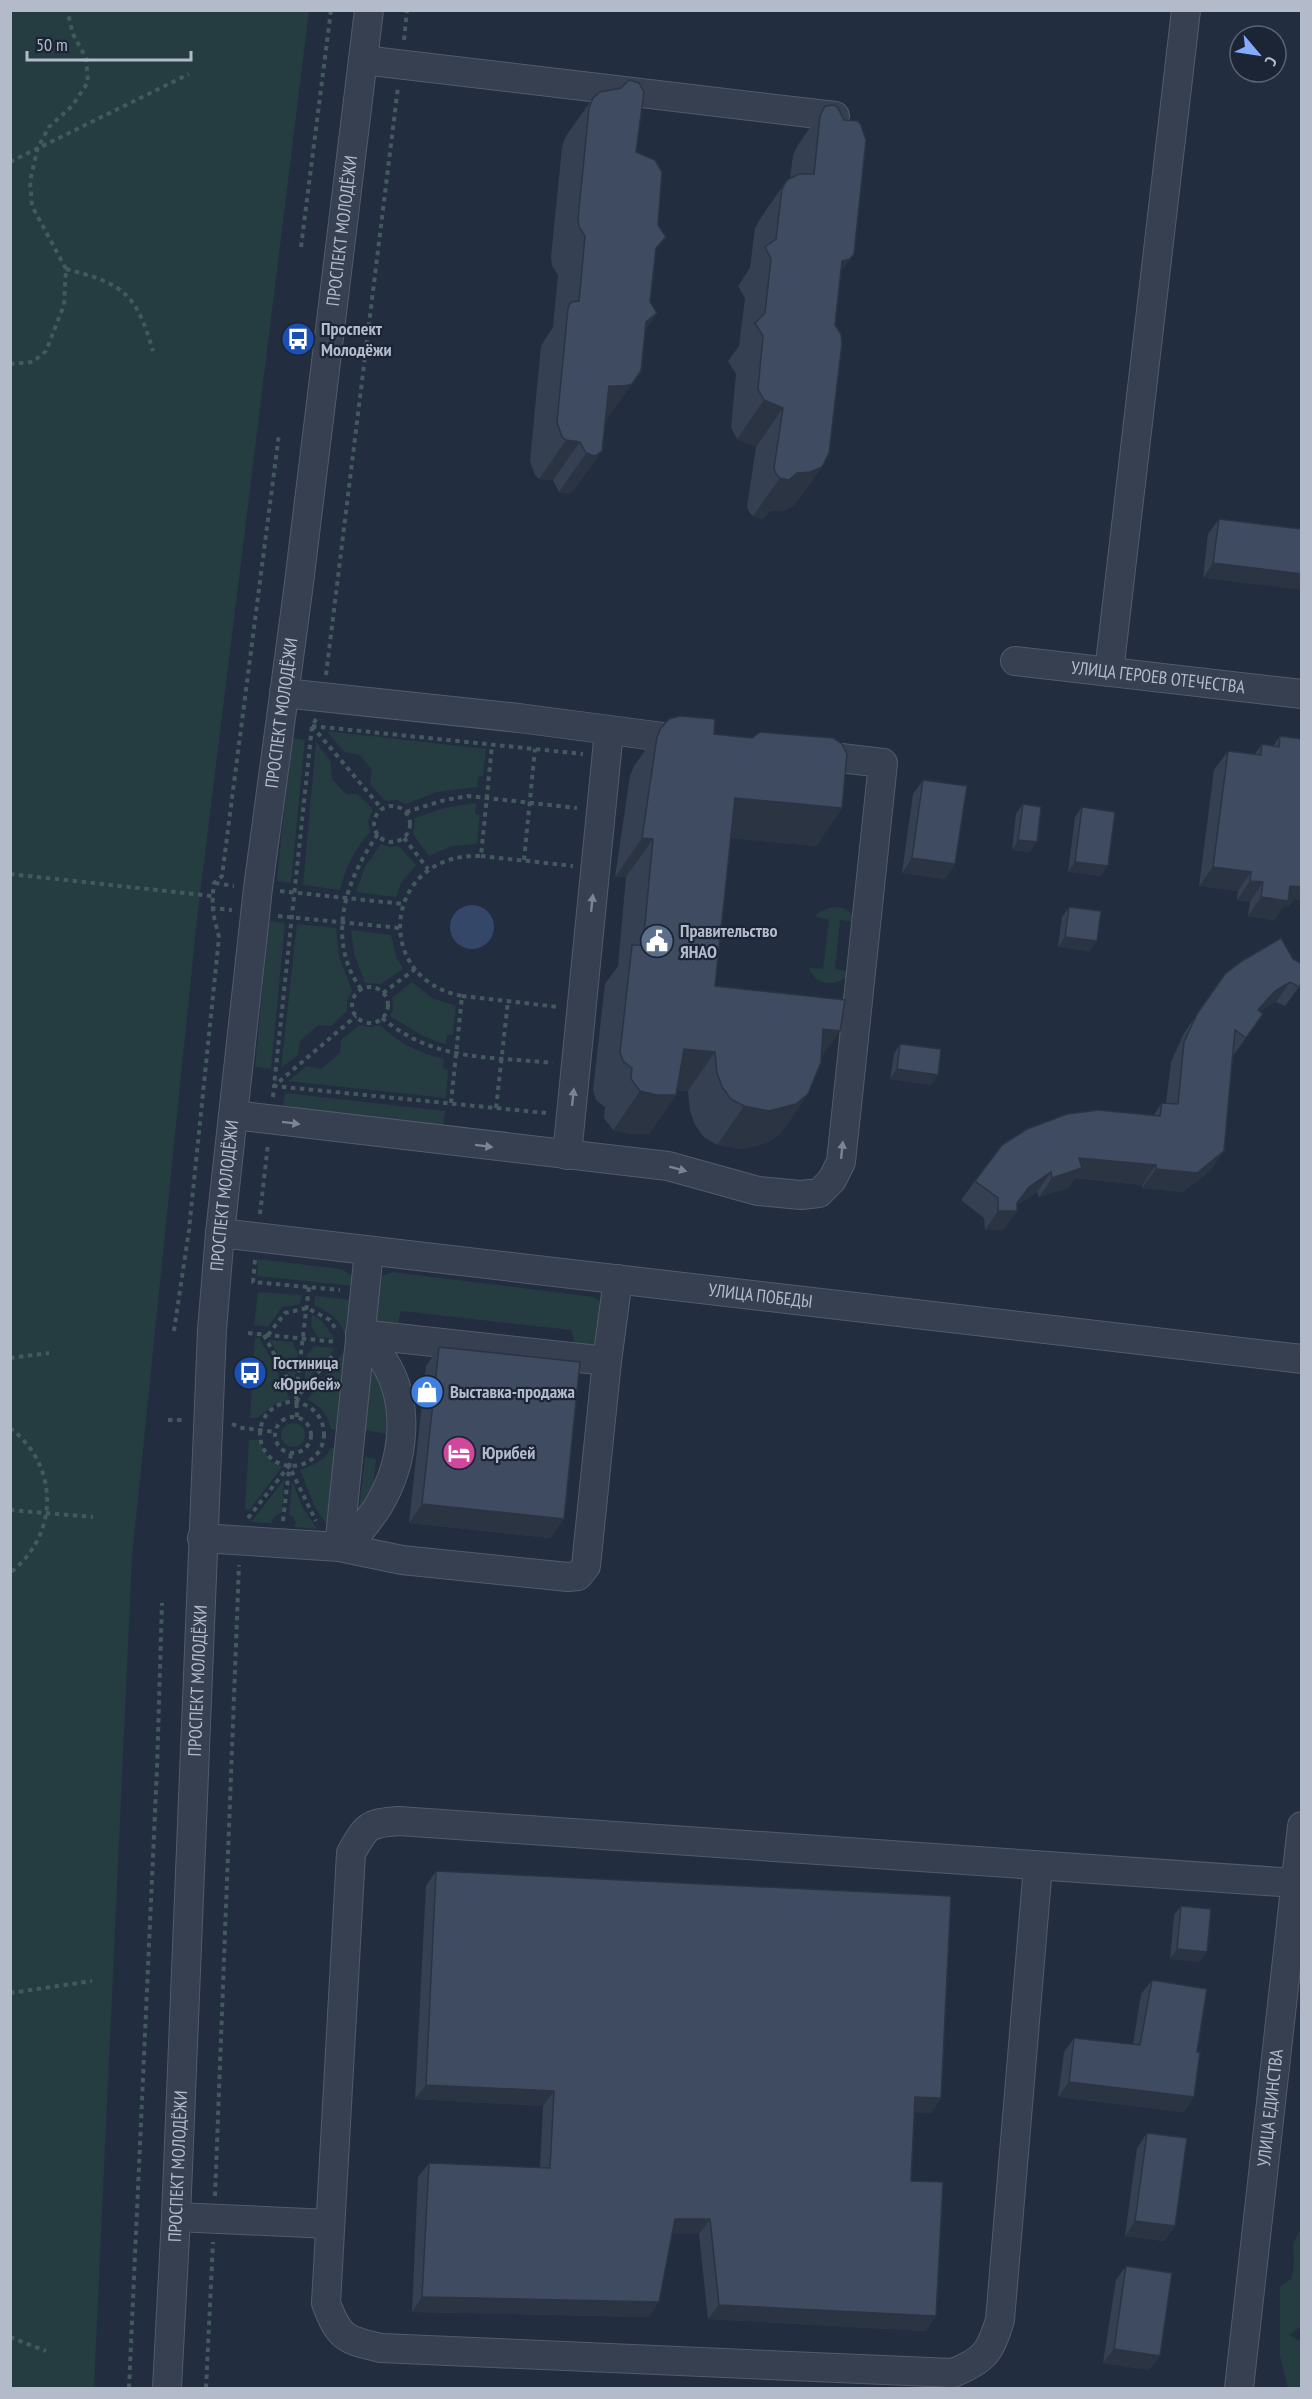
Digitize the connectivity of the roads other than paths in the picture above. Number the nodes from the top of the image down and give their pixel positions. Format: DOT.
graph roads {
  1 [pos="369,10"];
  2 [pos="1186,10"];
  3 [pos="363,60"];
  4 [pos="835,116"];
  5 [pos="1015,661"];
  6 [pos="1109,672"];
  7 [pos="284,693"];
  8 [pos="1302,694"];
  9 [pos="609,731"];
  10 [pos="716,743"];
  11 [pos="776,750"];
  12 [pos="233,1115"];
  13 [pos="567,1155"];
  14 [pos="220,1233"];
  15 [pos="369,1251"];
  16 [pos="618,1280"];
  17 [pos="350,1338"];
  18 [pos="1302,1359"];
  19 [pos="607,1361"];
  20 [pos="202,1538"];
  21 [pos="339,1547"];
  22 [pos="1302,1826"];
  23 [pos="1038,1866"];
  24 [pos="1295,1883"];
  25 [pos="176,2217"];
  26 [pos="330,2224"];
  27 [pos="167,2388"];
  28 [pos="1239,2388"];
  1 -- 3 [label="street, ПРОСПЕКТ МОЛОДЁЖИ"];
  2 -- 6 [label="street"];
  3 -- 4 [label="street"];
  3 -- 7 [label="street, ПРОСПЕКТ МОЛОДЁЖИ"];
  5 -- 6 [label="street, УЛИЦА ГЕРОЕВ ОТЕЧЕСТВА"];
  6 -- 8 [label="street, УЛИЦА ГЕРОЕВ ОТЕЧЕСТВА"];
  7 -- 9 [label="street"];
  7 -- 12 [label="street, ПРОСПЕКТ МОЛОДЁЖИ"];
  9 -- 10 [label="street"];
  13 -- 9 [label="street, one-way"];
  13 -- 11 [label="street, one-way"];
  12 -- 13 [label="street, one-way"];
  12 -- 14 [label="street, ПРОСПЕКТ МОЛОДЁЖИ"];
  14 -- 15 [label="street, УЛИЦА ПОБЕДЫ"];
  14 -- 20 [label="street, ПРОСПЕКТ МОЛОДЁЖИ"];
  15 -- 16 [label="street, УЛИЦА ПОБЕДЫ"];
  15 -- 17 [label="street"];
  16 -- 18 [label="street, УЛИЦА ПОБЕДЫ"];
  16 -- 19 [label="street"];
  17 -- 19 [label="street"];
  17 -- 21 [label="street"];
  17 -- 21 [label="street"];
  19 -- 21 [label="street"];
  20 -- 21 [label="street"];
  20 -- 25 [label="street, ПРОСПЕКТ МОЛОДЁЖИ"];
  22 -- 24 [label="street, УЛИЦА ЕДИНСТВА"];
  23 -- 24 [label="street"];
  23 -- 26 [label="street"];
  23 -- 26 [label="street"];
  24 -- 28 [label="street, УЛИЦА ЕДИНСТВА"];
  25 -- 26 [label="street"];
  25 -- 27 [label="street, ПРОСПЕКТ МОЛОДЁЖИ"];
}
